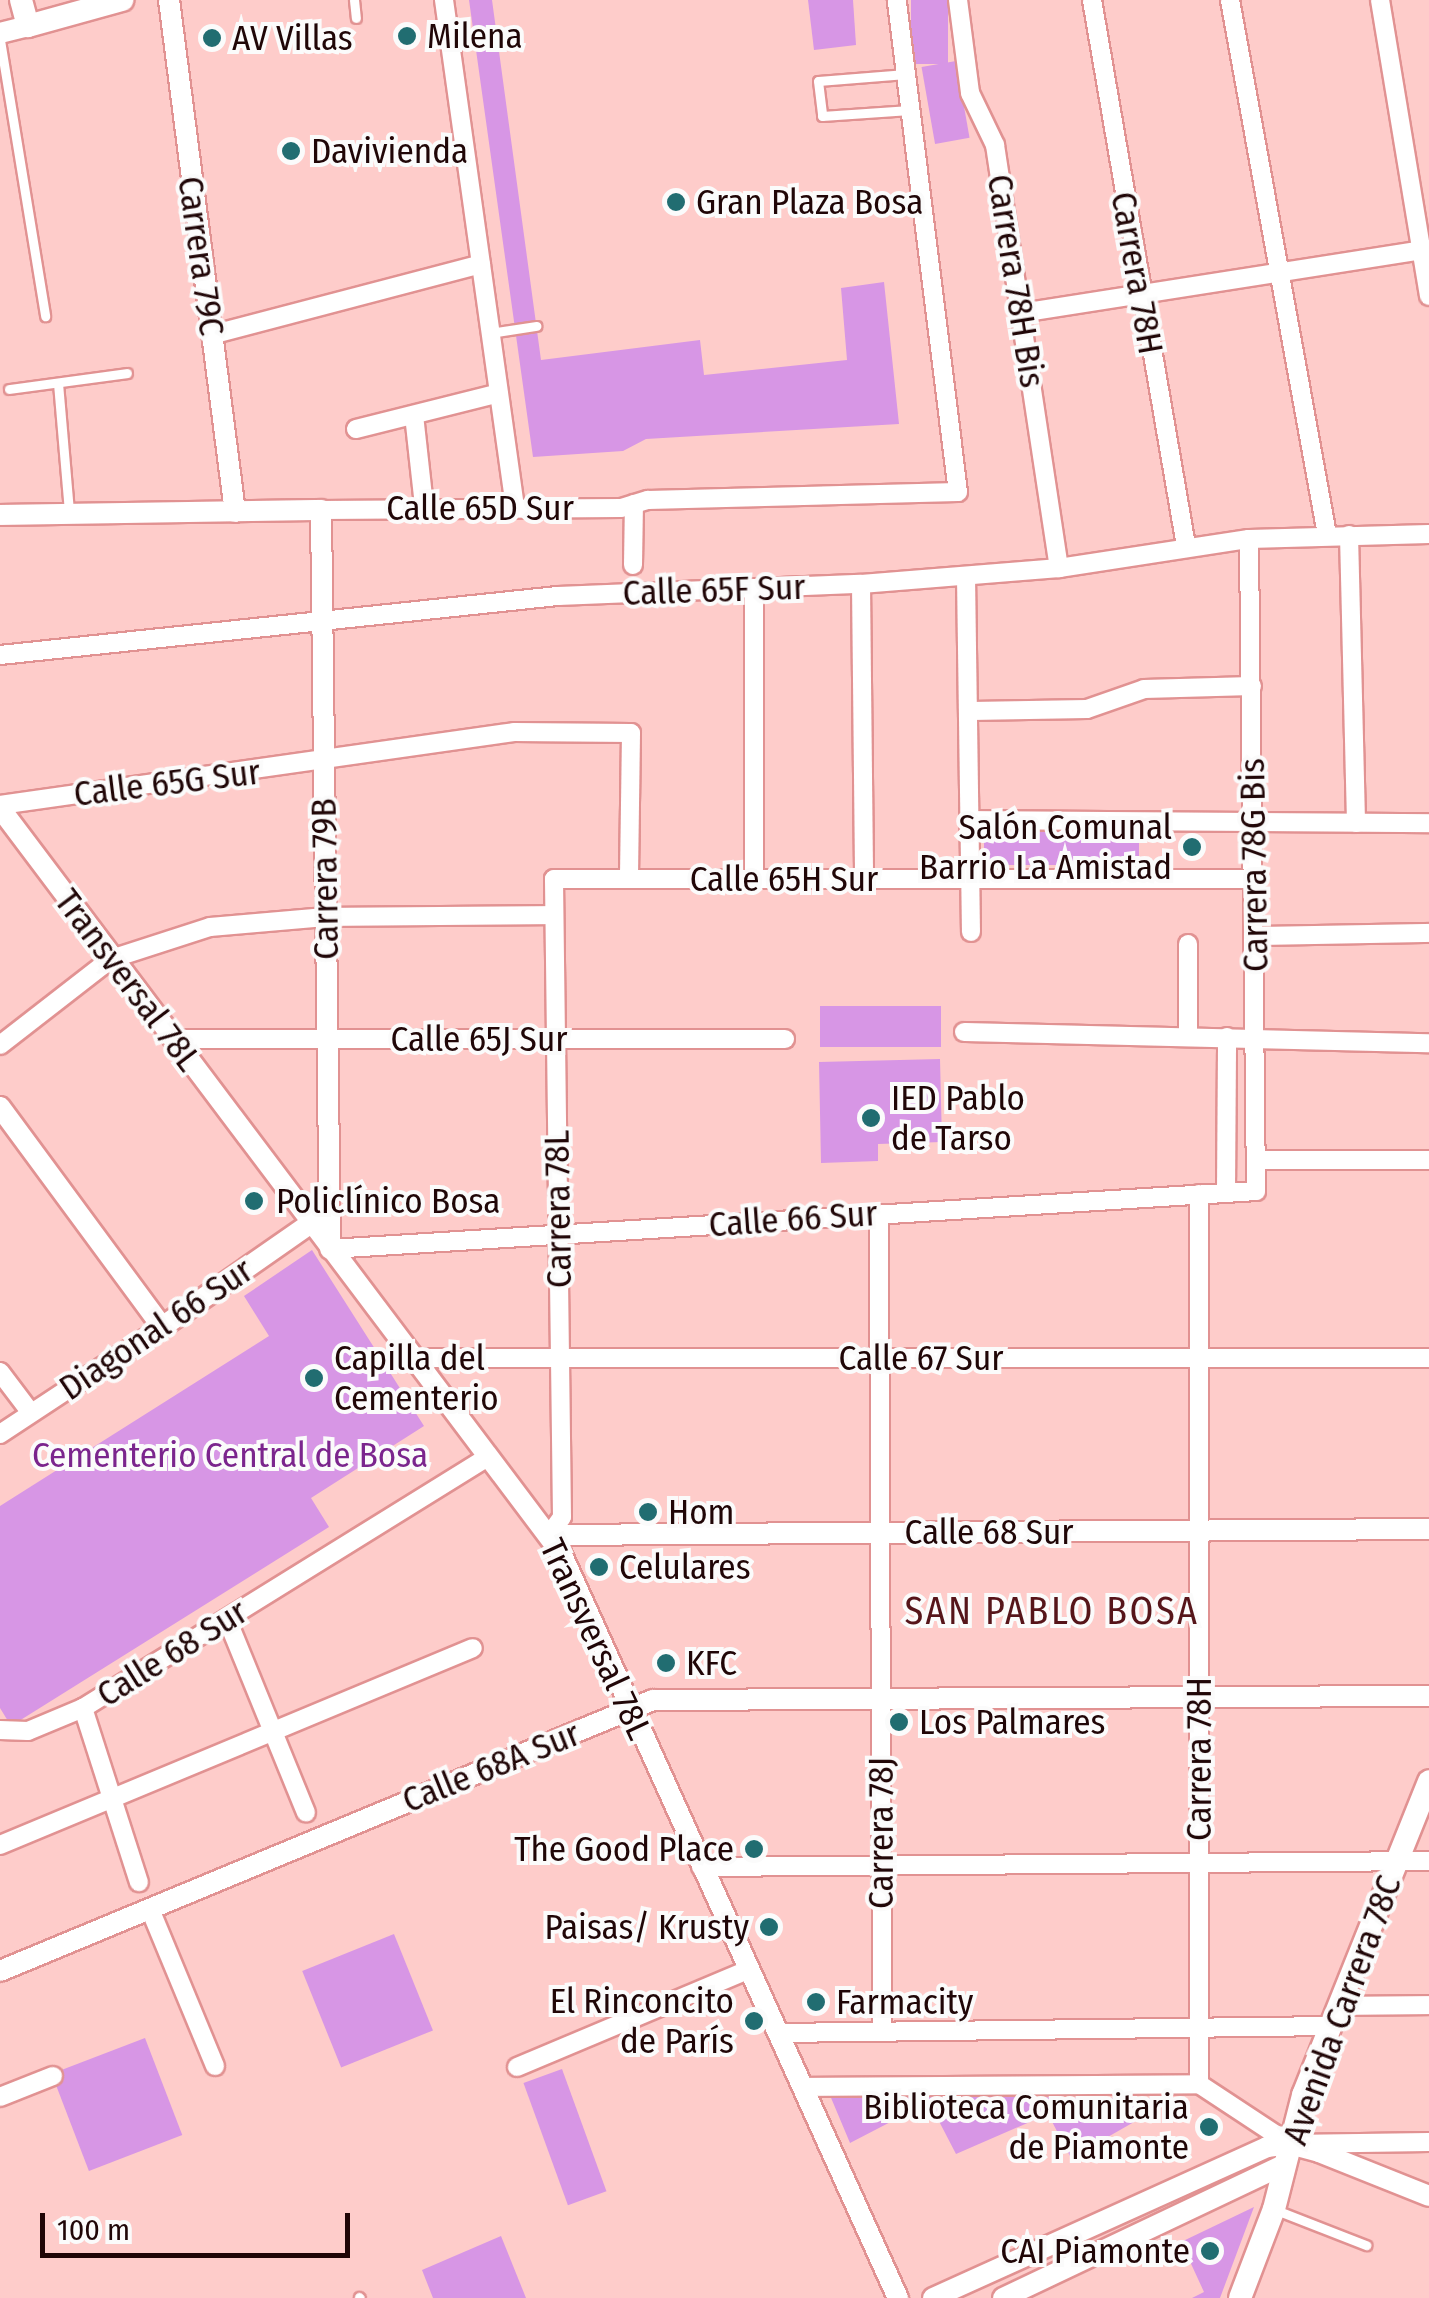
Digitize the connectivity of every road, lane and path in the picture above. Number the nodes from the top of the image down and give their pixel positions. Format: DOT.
graph roads {
  1 [pos="21,0"];
  2 [pos="122,0"];
  3 [pos="169,0"];
  4 [pos="354,0"];
  5 [pos="444,0"];
  6 [pos="896,0"];
  7 [pos="958,0"];
  8 [pos="1092,0"];
  9 [pos="1230,0"];
  10 [pos="1380,0"];
  11 [pos="356,18"];
  12 [pos="28,26"];
  13 [pos="0,37"];
  14 [pos="906,74"];
  15 [pos="910,110"];
  16 [pos="1425,250"];
  17 [pos="481,264"];
  18 [pos="1280,272"];
  19 [pos="1139,294"];
  20 [pos="1429,296"];
  21 [pos="1021,313"];
  22 [pos="45,316"];
  23 [pos="536,326"];
  24 [pos="490,333"];
  25 [pos="212,335"];
  26 [pos="127,373"];
  27 [pos="58,382"];
  28 [pos="8,389"];
  29 [pos="499,394"];
  30 [pos="414,414"];
  31 [pos="356,429"];
  32 [pos="634,504"];
  33 [pos="424,506"];
  34 [pos="515,507"];
  35 [pos="321,510"];
  36 [pos="235,512"];
  37 [pos="0,515"];
  38 [pos="70,515"];
  39 [pos="1429,534"];
  40 [pos="1327,535"];
  41 [pos="1350,535"];
  42 [pos="1248,538"];
  43 [pos="1186,546"];
  44 [pos="634,565"];
  45 [pos="1059,568"];
  46 [pos="966,576"];
  47 [pos="861,584"];
  48 [pos="754,588"];
  49 [pos="322,616"];
  50 [pos="0,655"];
  51 [pos="1252,686"];
  52 [pos="971,711"];
  53 [pos="324,762"];
  54 [pos="0,806"];
  55 [pos="970,820"];
  56 [pos="1254,822"];
  57 [pos="1356,823"];
  58 [pos="1429,823"];
  59 [pos="554,879"];
  60 [pos="629,879"];
  61 [pos="754,879"];
  62 [pos="864,879"];
  63 [pos="970,879"];
  64 [pos="1254,879"];
  65 [pos="554,915"];
  66 [pos="326,917"];
  67 [pos="971,932"];
  68 [pos="1429,933"];
  69 [pos="1255,936"];
  70 [pos="1188,944"];
  71 [pos="111,959"];
  72 [pos="964,1032"];
  73 [pos="1188,1034"];
  74 [pos="1227,1037"];
  75 [pos="327,1038"];
  76 [pos="172,1039"];
  77 [pos="556,1039"];
  78 [pos="785,1039"];
  79 [pos="1257,1042"];
  80 [pos="1429,1043"];
  81 [pos="0,1045"];
  82 [pos="0,1107"];
  83 [pos="1256,1160"];
  84 [pos="1429,1160"];
  85 [pos="1256,1190"];
  86 [pos="1226,1192"];
  87 [pos="1200,1194"];
  88 [pos="879,1214"];
  89 [pos="311,1223"];
  90 [pos="558,1234"];
  91 [pos="330,1248"];
  92 [pos="162,1327"];
  93 [pos="413,1358"];
  94 [pos="561,1358"];
  95 [pos="879,1358"];
  96 [pos="1200,1358"];
  97 [pos="1429,1358"];
  98 [pos="0,1372"];
  99 [pos="31,1413"];
  100 [pos="0,1434"];
  101 [pos="488,1457"];
  102 [pos="1429,1529"];
  103 [pos="1199,1530"];
  104 [pos="880,1532"];
  105 [pos="549,1534"];
  106 [pos="227,1619"];
  107 [pos="473,1648"];
  108 [pos="1199,1696"];
  109 [pos="1429,1696"];
  110 [pos="881,1698"];
  111 [pos="84,1708"];
  112 [pos="630,1710"];
  113 [pos="0,1730"];
  114 [pos="273,1732"];
  115 [pos="1429,1781"];
  116 [pos="112,1798"];
  117 [pos="306,1813"];
  118 [pos="0,1845"];
  119 [pos="1199,1860"];
  120 [pos="881,1861"];
  121 [pos="1397,1861"];
  122 [pos="1429,1861"];
  123 [pos="702,1868"];
  124 [pos="139,1882"];
  125 [pos="150,1909"];
  126 [pos="748,1970"];
  127 [pos="0,1971"];
  128 [pos="1429,2005"];
  129 [pos="1335,2016"];
  130 [pos="1199,2028"];
  131 [pos="882,2032"];
  132 [pos="777,2033"];
  133 [pos="215,2066"];
  134 [pos="517,2067"];
  135 [pos="53,2076"];
  136 [pos="1199,2084"];
  137 [pos="802,2087"];
  138 [pos="0,2098"];
  139 [pos="1429,2142"];
  140 [pos="1288,2154"];
  141 [pos="1429,2196"];
  142 [pos="1274,2209"];
  143 [pos="1366,2245"];
  144 [pos="898,2298"];
  145 [pos="933,2298"];
  146 [pos="1003,2298"];
  147 [pos="1240,2298"];
  1 -- 12 [label="main road"];
  2 -- 12 [label="main road"];
  3 -- 25 [label="street, Carrera 79C"];
  4 -- 11 [label="lane"];
  5 -- 17 [label="street"];
  6 -- 14 [label="street"];
  7 -- 21 [label="street, Carrera 78H Bis"];
  8 -- 19 [label="street, Carrera 78H"];
  9 -- 18 [label="street"];
  10 -- 16 [label="street"];
  12 -- 13 [label="street"];
  13 -- 22 [label="lane"];
  14 -- 15 [label="street"];
  14 -- 15 [label="lane"];
  15 -- 32 [label="street, Calle 65D Sur"];
  16 -- 18 [label="street"];
  16 -- 20 [label="street"];
  17 -- 24 [label="street"];
  17 -- 25 [label="street"];
  18 -- 19 [label="street"];
  18 -- 40 [label="street"];
  19 -- 21 [label="street"];
  19 -- 43 [label="street, Carrera 78H"];
  21 -- 45 [label="street, Carrera 78H Bis"];
  23 -- 24 [label="lane"];
  24 -- 29 [label="street"];
  25 -- 36 [label="street, Carrera 79C"];
  26 -- 27 [label="lane"];
  27 -- 28 [label="lane"];
  27 -- 38 [label="lane"];
  29 -- 30 [label="street"];
  29 -- 34 [label="street"];
  30 -- 31 [label="street"];
  30 -- 33 [label="street"];
  32 -- 34 [label="street, Calle 65D Sur"];
  32 -- 44 [label="street"];
  33 -- 34 [label="street, Calle 65D Sur"];
  33 -- 35 [label="street, Calle 65D Sur"];
  35 -- 36 [label="street, Calle 65D Sur"];
  35 -- 49 [label="street, Carrera 79B"];
  36 -- 38 [label="street, Calle 65D Sur"];
  37 -- 38 [label="street, Calle 65D Sur"];
  39 -- 41 [label="street, Calle 65F Sur"];
  40 -- 41 [label="street, Calle 65F Sur"];
  40 -- 42 [label="street, Calle 65F Sur"];
  41 -- 57 [label="street"];
  42 -- 43 [label="street, Calle 65F Sur"];
  42 -- 51 [label="street, Carrera 78G Bis"];
  43 -- 45 [label="street, Calle 65F Sur"];
  45 -- 46 [label="street, Calle 65F Sur"];
  46 -- 47 [label="street, Calle 65F Sur"];
  46 -- 52 [label="street"];
  47 -- 48 [label="street, Calle 65F Sur"];
  47 -- 62 [label="street"];
  48 -- 49 [label="street, Calle 65F Sur"];
  48 -- 61 [label="street"];
  49 -- 50 [label="street, Calle 65F Sur"];
  49 -- 53 [label="street, Carrera 79B"];
  51 -- 52 [label="street"];
  51 -- 56 [label="street, Carrera 78G Bis"];
  52 -- 55 [label="street"];
  53 -- 54 [label="street, Calle 65G Sur"];
  53 -- 60 [label="street, Calle 65G Sur"];
  53 -- 66 [label="street, Carrera 79B"];
  54 -- 71 [label="street, Transversal 78L"];
  55 -- 56 [label="street"];
  55 -- 63 [label="street"];
  56 -- 57 [label="street"];
  56 -- 64 [label="street, Carrera 78G Bis"];
  57 -- 58 [label="street"];
  59 -- 60 [label="street, Calle 65H Sur"];
  59 -- 65 [label="street, Carrera 78L"];
  60 -- 61 [label="street, Calle 65H Sur"];
  61 -- 62 [label="street, Calle 65H Sur"];
  62 -- 63 [label="street, Calle 65H Sur"];
  63 -- 64 [label="street, Calle 65H Sur"];
  63 -- 67 [label="street"];
  64 -- 69 [label="street, Carrera 78G Bis"];
  65 -- 66 [label="street"];
  65 -- 77 [label="street, Carrera 78L"];
  66 -- 71 [label="street"];
  66 -- 75 [label="street, Carrera 79B"];
  68 -- 69 [label="street"];
  69 -- 79 [label="street, Carrera 78G Bis"];
  70 -- 73 [label="street"];
  71 -- 76 [label="street, Transversal 78L"];
  71 -- 81 [label="street"];
  72 -- 73 [label="street"];
  73 -- 74 [label="street"];
  74 -- 79 [label="street"];
  74 -- 86 [label="street"];
  75 -- 76 [label="street, Calle 65J Sur"];
  75 -- 77 [label="street, Calle 65J Sur"];
  75 -- 91 [label="street, Carrera 79B"];
  76 -- 89 [label="street, Transversal 78L"];
  77 -- 78 [label="street, Calle 65J Sur"];
  77 -- 90 [label="street, Carrera 78L"];
  79 -- 80 [label="street"];
  79 -- 83 [label="street, Carrera 78G Bis"];
  82 -- 92 [label="street"];
  83 -- 84 [label="street"];
  83 -- 85 [label="street, Carrera 78G Bis"];
  85 -- 86 [label="street, Calle 66 Sur"];
  86 -- 87 [label="street, Calle 66 Sur"];
  87 -- 88 [label="street, Calle 66 Sur"];
  87 -- 96 [label="street, Carrera 78H"];
  88 -- 90 [label="street, Calle 66 Sur"];
  88 -- 95 [label="street, Carrera 78J"];
  89 -- 91 [label="street, Transversal 78L"];
  89 -- 92 [label="street, Diagonal 66 Sur"];
  90 -- 91 [label="street, Calle 66 Sur"];
  90 -- 94 [label="street, Carrera 78L"];
  91 -- 93 [label="street, Transversal 78L"];
  92 -- 99 [label="street, Diagonal 66 Sur"];
  93 -- 94 [label="street, Calle 67 Sur"];
  93 -- 101 [label="street, Transversal 78L"];
  94 -- 95 [label="street, Calle 67 Sur"];
  94 -- 105 [label="street, Carrera 78L"];
  95 -- 96 [label="street, Calle 67 Sur"];
  95 -- 104 [label="street, Carrera 78J"];
  96 -- 97 [label="street, Calle 67 Sur"];
  96 -- 103 [label="street, Carrera 78H"];
  98 -- 99 [label="street"];
  99 -- 100 [label="street, Diagonal 66 Sur"];
  101 -- 105 [label="street, Transversal 78L"];
  101 -- 106 [label="street, Calle 68 Sur"];
  102 -- 103 [label="street, Calle 68 Sur"];
  103 -- 104 [label="street, Calle 68 Sur"];
  103 -- 108 [label="street, Carrera 78H"];
  104 -- 105 [label="street, Calle 68 Sur"];
  104 -- 110 [label="street, Carrera 78J"];
  105 -- 112 [label="street, Transversal 78L"];
  106 -- 111 [label="street, Calle 68 Sur"];
  106 -- 114 [label="street"];
  107 -- 114 [label="street"];
  108 -- 109 [label="street, Calle 68A Sur"];
  108 -- 110 [label="street, Calle 68A Sur"];
  108 -- 119 [label="street, Carrera 78H"];
  110 -- 112 [label="street, Calle 68A Sur"];
  110 -- 120 [label="street, Carrera 78J"];
  111 -- 113 [label="street, Calle 68 Sur"];
  111 -- 116 [label="street"];
  112 -- 123 [label="street, Transversal 78L"];
  112 -- 125 [label="street, Calle 68A Sur"];
  114 -- 116 [label="street"];
  114 -- 117 [label="street"];
  115 -- 121 [label="main road, Avenida Carrera 78C"];
  116 -- 118 [label="street"];
  116 -- 124 [label="street"];
  119 -- 120 [label="street"];
  119 -- 121 [label="street"];
  119 -- 130 [label="street, Carrera 78H"];
  120 -- 123 [label="street"];
  120 -- 131 [label="street, Carrera 78J"];
  121 -- 122 [label="street"];
  121 -- 129 [label="main road, Avenida Carrera 78C"];
  123 -- 126 [label="street, Transversal 78L"];
  125 -- 127 [label="street, Calle 68A Sur"];
  125 -- 133 [label="street"];
  126 -- 132 [label="street, Transversal 78L"];
  126 -- 134 [label="street"];
  128 -- 129 [label="street"];
  129 -- 130 [label="street"];
  129 -- 140 [label="main road, Avenida Carrera 78C"];
  130 -- 131 [label="street"];
  130 -- 136 [label="street, Carrera 78H"];
  131 -- 132 [label="street"];
  132 -- 137 [label="street, Transversal 78L"];
  135 -- 138 [label="street"];
  136 -- 137 [label="street"];
  136 -- 140 [label="street"];
  137 -- 144 [label="street, Transversal 78L"];
  139 -- 140 [label="street"];
  140 -- 141 [label="street"];
  140 -- 142 [label="main road, Avenida Carrera 78C"];
  140 -- 145 [label="street"];
  140 -- 146 [label="street"];
  142 -- 143 [label="lane"];
  142 -- 147 [label="main road, Avenida Carrera 78C"];
}
